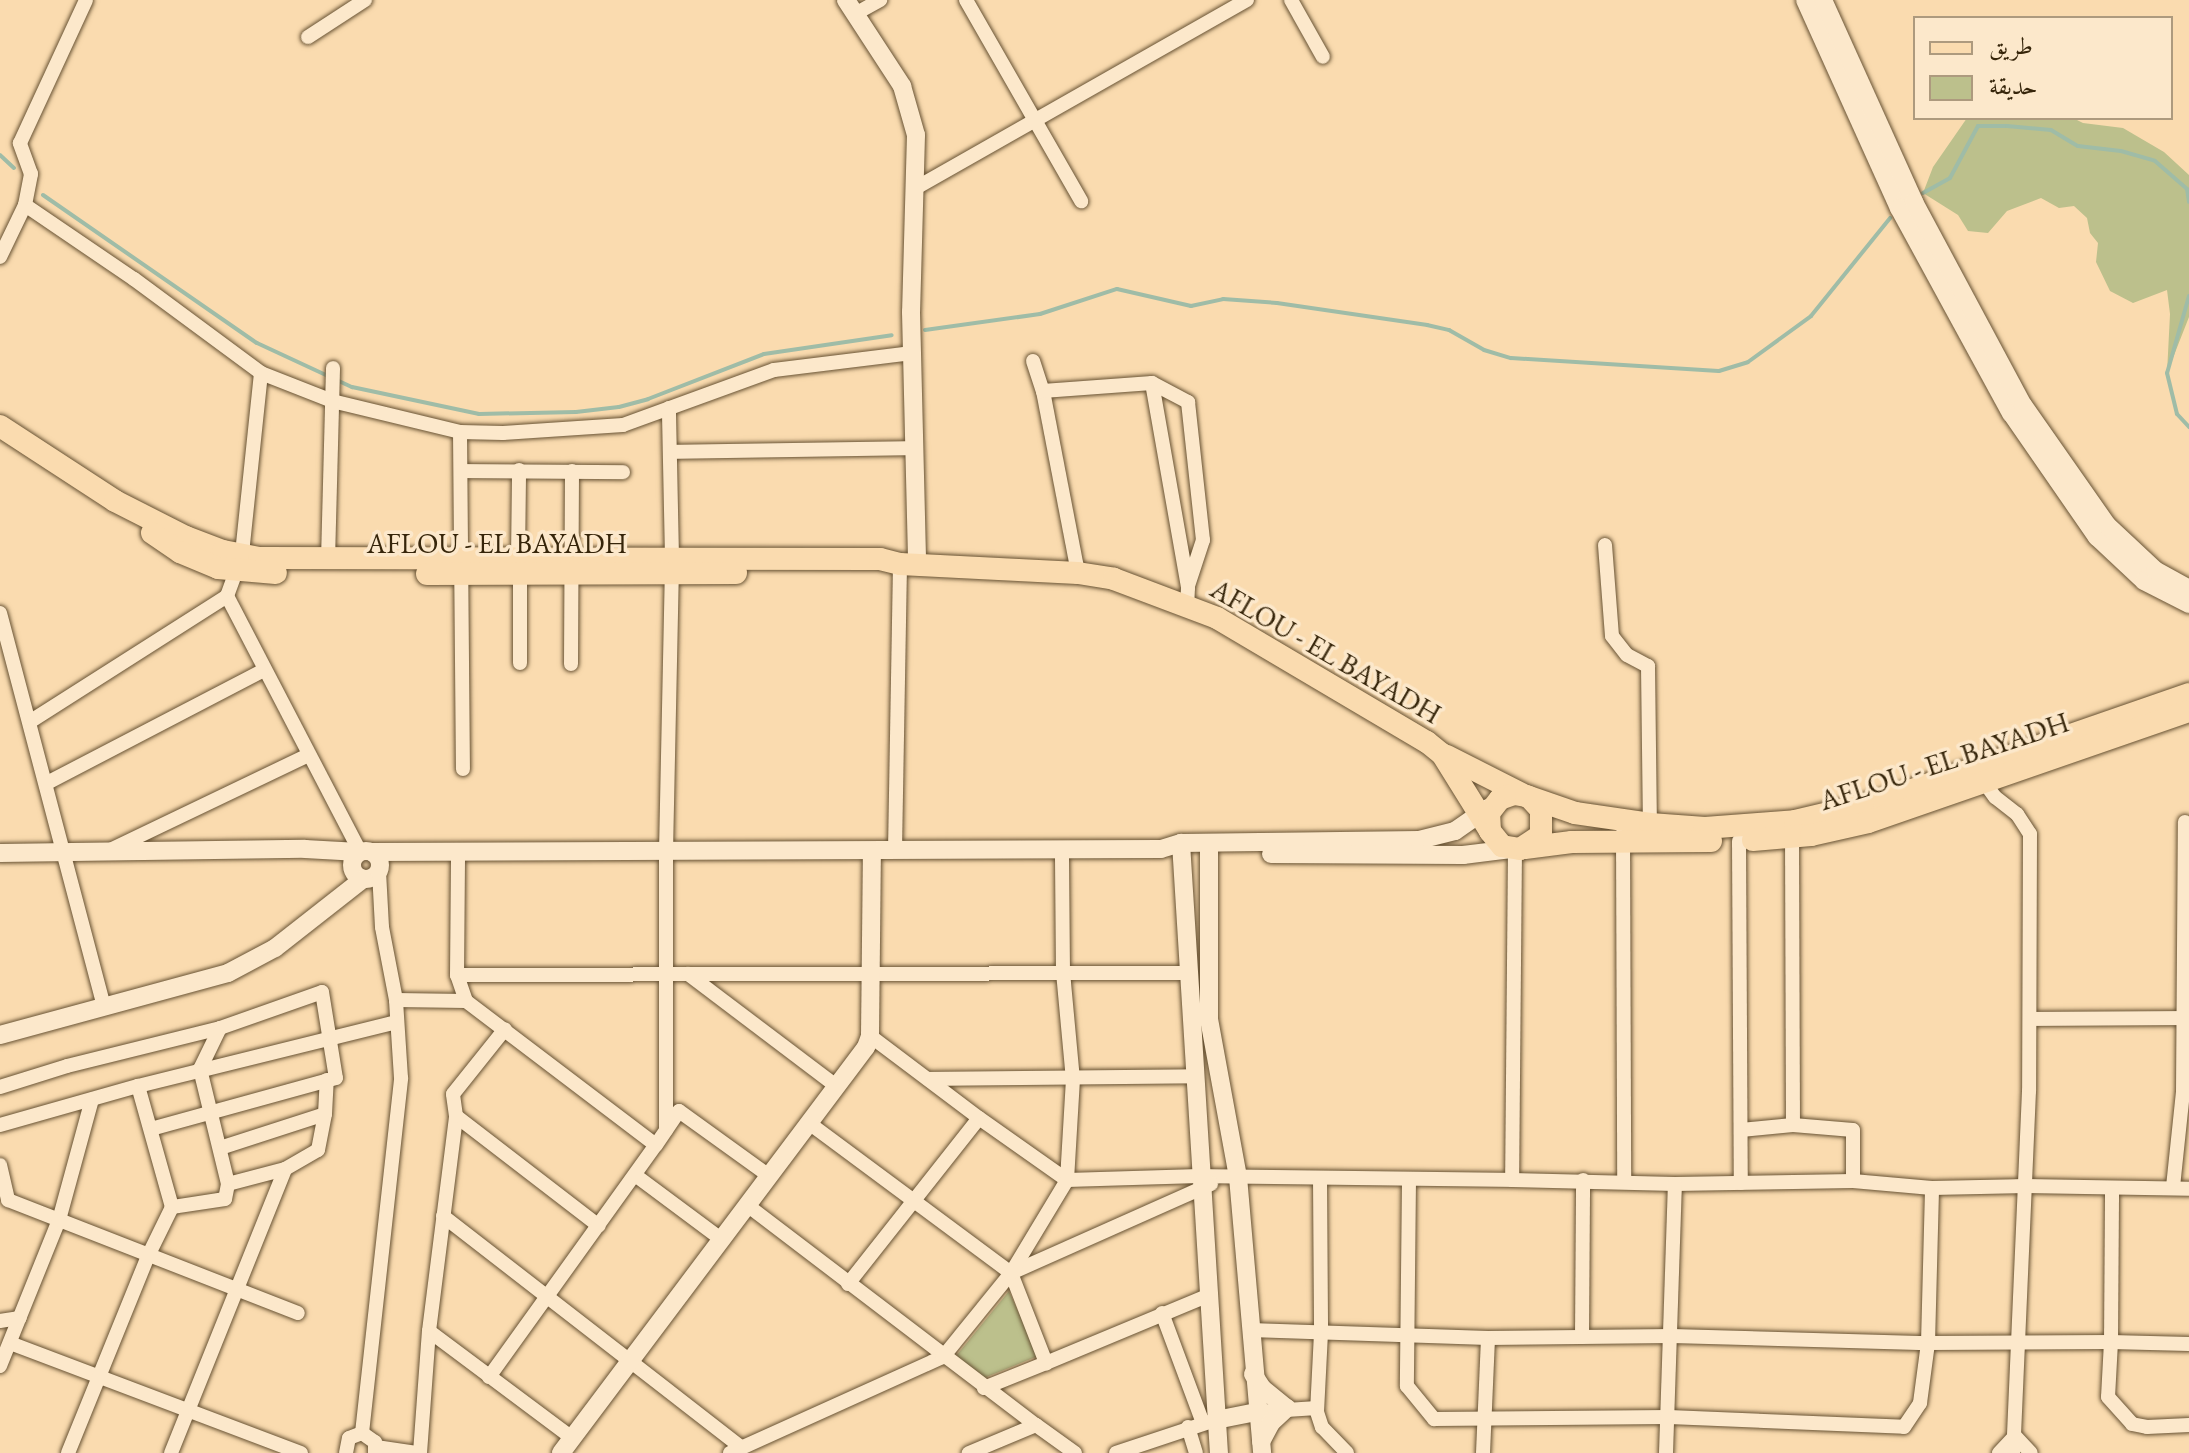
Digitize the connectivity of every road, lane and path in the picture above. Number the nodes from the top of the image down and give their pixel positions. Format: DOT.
graph roads {
  1 [pos="86,0"];
  2 [pos="365,0"];
  3 [pos="880,0"];
  4 [pos="966,0"];
  5 [pos="1247,0"];
  6 [pos="1291,0"];
  7 [pos="1805,0"];
  8 [pos="1823,0"];
  9 [pos="850,7"];
  10 [pos="308,37"];
  11 [pos="1323,57"];
  12 [pos="1036,122"];
  13 [pos="914,189"];
  14 [pos="1081,201"];
  15 [pos="25,205"];
  16 [pos="0,257"];
  17 [pos="912,353"];
  18 [pos="1033,361"];
  19 [pos="333,368"];
  20 [pos="261,373"];
  21 [pos="1152,383"];
  22 [pos="1043,391"];
  23 [pos="332,398"];
  24 [pos="669,408"];
  25 [pos="0,426"];
  26 [pos="460,432"];
  27 [pos="915,448"];
  28 [pos="670,452"];
  29 [pos="519,470"];
  30 [pos="461,471"];
  31 [pos="572,471"];
  32 [pos="623,472"];
  33 [pos="1605,545"];
  34 [pos="328,560"];
  35 [pos="240,564"];
  36 [pos="909,564"];
  37 [pos="672,565"];
  38 [pos="462,566"];
  39 [pos="519,566"];
  40 [pos="572,566"];
  41 [pos="1078,573"];
  42 [pos="2189,589"];
  43 [pos="227,596"];
  44 [pos="1187,596"];
  45 [pos="2189,604"];
  46 [pos="1,619"];
  47 [pos="520,663"];
  48 [pos="571,664"];
  49 [pos="15,666"];
  50 [pos="0,670"];
  51 [pos="264,670"];
  52 [pos="2189,694"];
  53 [pos="2189,711"];
  54 [pos="31,721"];
  55 [pos="1442,754"];
  56 [pos="308,755"];
  57 [pos="463,769"];
  58 [pos="1984,782"];
  59 [pos="47,783"];
  60 [pos="1526,796"];
  61 [pos="1488,817"];
  62 [pos="2185,822"];
  63 [pos="1650,824"];
  64 [pos="1623,831"];
  65 [pos="1792,838"];
  66 [pos="1739,841"];
  67 [pos="305,849"];
  68 [pos="1062,849"];
  69 [pos="1181,849"];
  70 [pos="1209,849"];
  71 [pos="1515,849"];
  72 [pos="872,851"];
  73 [pos="895,851"];
  74 [pos="104,852"];
  75 [pos="364,852"];
  76 [pos="432,852"];
  77 [pos="666,852"];
  78 [pos="0,853"];
  79 [pos="66,853"];
  80 [pos="458,854"];
  81 [pos="366,874"];
  82 [pos="666,972"];
  83 [pos="871,972"];
  84 [pos="1063,973"];
  85 [pos="1187,973"];
  86 [pos="688,974"];
  87 [pos="457,975"];
  88 [pos="396,1000"];
  89 [pos="466,1001"];
  90 [pos="104,1007"];
  91 [pos="2183,1018"];
  92 [pos="2030,1019"];
  93 [pos="396,1022"];
  94 [pos="220,1028"];
  95 [pos="505,1029"];
  96 [pos="0,1035"];
  97 [pos="870,1036"];
  98 [pos="330,1038"];
  99 [pos="200,1069"];
  100 [pos="1193,1076"];
  101 [pos="928,1079"];
  102 [pos="327,1080"];
  103 [pos="1073,1080"];
  104 [pos="138,1086"];
  105 [pos="836,1086"];
  106 [pos="0,1087"];
  107 [pos="92,1099"];
  108 [pos="211,1110"];
  109 [pos="325,1114"];
  110 [pos="456,1116"];
  111 [pos="979,1118"];
  112 [pos="809,1123"];
  113 [pos="0,1125"];
  114 [pos="1793,1125"];
  115 [pos="151,1129"];
  116 [pos="666,1130"];
  117 [pos="1741,1130"];
  118 [pos="656,1145"];
  119 [pos="220,1148"];
  120 [pos="0,1165"];
  121 [pos="285,1169"];
  122 [pos="635,1175"];
  123 [pos="769,1176"];
  124 [pos="1233,1177"];
  125 [pos="1320,1178"];
  126 [pos="1067,1180"];
  127 [pos="1409,1180"];
  128 [pos="1512,1180"];
  129 [pos="1583,1180"];
  130 [pos="1624,1180"];
  131 [pos="1853,1181"];
  132 [pos="1200,1182"];
  133 [pos="1741,1183"];
  134 [pos="228,1184"];
  135 [pos="1675,1184"];
  136 [pos="2025,1186"];
  137 [pos="2173,1187"];
  138 [pos="1932,1188"];
  139 [pos="2112,1188"];
  140 [pos="2189,1189"];
  141 [pos="913,1201"];
  142 [pos="747,1205"];
  143 [pos="172,1207"];
  144 [pos="443,1216"];
  145 [pos="59,1220"];
  146 [pos="599,1226"];
  147 [pos="721,1239"];
  148 [pos="149,1254"];
  149 [pos="1011,1273"];
  150 [pos="848,1284"];
  151 [pos="237,1289"];
  152 [pos="548,1295"];
  153 [pos="1207,1296"];
  154 [pos="298,1313"];
  155 [pos="1162,1313"];
  156 [pos="20,1318"];
  157 [pos="0,1321"];
  158 [pos="1250,1330"];
  159 [pos="429,1331"];
  160 [pos="1321,1333"];
  161 [pos="1409,1336"];
  162 [pos="1672,1336"];
  163 [pos="1582,1337"];
  164 [pos="1488,1338"];
  165 [pos="2017,1342"];
  166 [pos="2111,1342"];
  167 [pos="1928,1343"];
  168 [pos="2189,1344"];
  169 [pos="4,1355"];
  170 [pos="943,1357"];
  171 [pos="631,1359"];
  172 [pos="1046,1363"];
  173 [pos="1253,1374"];
  174 [pos="99,1376"];
  175 [pos="489,1377"];
  176 [pos="984,1388"];
  177 [pos="1287,1408"];
  178 [pos="1317,1408"];
  179 [pos="188,1410"];
  180 [pos="1256,1412"];
  181 [pos="1669,1417"];
  182 [pos="1482,1419"];
  183 [pos="1210,1422"];
  184 [pos="1036,1425"];
  185 [pos="2189,1425"];
  186 [pos="1188,1427"];
  187 [pos="362,1433"];
  188 [pos="2015,1436"];
  189 [pos="567,1446"];
  190 [pos="1263,1448"];
  191 [pos="376,1450"];
  192 [pos="743,1450"];
  193 [pos="68,1453"];
  194 [pos="171,1453"];
  195 [pos="301,1453"];
  196 [pos="346,1453"];
  197 [pos="419,1453"];
  198 [pos="969,1453"];
  199 [pos="1075,1453"];
  200 [pos="1116,1453"];
  201 [pos="1196,1453"];
  202 [pos="1219,1453"];
  203 [pos="1347,1453"];
  204 [pos="1483,1453"];
  205 [pos="1666,1453"];
  206 [pos="1999,1453"];
  207 [pos="2013,1453"];
  208 [pos="2031,1453"];
  1 -- 15 [label="street"];
  2 -- 10 [label="street"];
  3 -- 9 [label="street"];
  4 -- 12 [label="street"];
  5 -- 12 [label="street"];
  6 -- 11 [label="street"];
  7 -- 45 [label="street"];
  8 -- 42 [label="street"];
  9 -- 13 [label="street"];
  12 -- 13 [label="street"];
  12 -- 14 [label="street"];
  13 -- 17 [label="street"];
  15 -- 16 [label="street"];
  15 -- 20 [label="street"];
  17 -- 24 [label="street"];
  17 -- 27 [label="street"];
  18 -- 22 [label="street"];
  19 -- 23 [label="street"];
  20 -- 23 [label="street"];
  20 -- 35 [label="street"];
  21 -- 22 [label="street"];
  21 -- 44 [label="street"];
  21 -- 44 [label="street"];
  22 -- 41 [label="street"];
  23 -- 26 [label="street"];
  23 -- 34 [label="street"];
  24 -- 26 [label="street"];
  24 -- 28 [label="street"];
  25 -- 35 [label="main road, AFLOU - EL BAYADH"];
  26 -- 30 [label="street"];
  27 -- 28 [label="street"];
  27 -- 36 [label="street"];
  28 -- 37 [label="street"];
  29 -- 30 [label="street"];
  29 -- 31 [label="street"];
  29 -- 39 [label="street"];
  30 -- 38 [label="street"];
  31 -- 32 [label="street"];
  31 -- 40 [label="street"];
  33 -- 63 [label="street"];
  34 -- 35 [label="main road, AFLOU - EL BAYADH"];
  34 -- 38 [label="main road, AFLOU - EL BAYADH"];
  35 -- 38 [label="main road, AFLOU - EL BAYADH"];
  35 -- 43 [label="street"];
  36 -- 37 [label="main road, AFLOU - EL BAYADH"];
  36 -- 41 [label="main road, AFLOU - EL BAYADH"];
  36 -- 73 [label="street"];
  37 -- 40 [label="main road, AFLOU - EL BAYADH"];
  37 -- 77 [label="street"];
  38 -- 39 [label="main road, AFLOU - EL BAYADH"];
  38 -- 57 [label="street"];
  39 -- 40 [label="main road, AFLOU - EL BAYADH"];
  39 -- 47 [label="street"];
  40 -- 48 [label="street"];
  41 -- 44 [label="main road, AFLOU - EL BAYADH"];
  43 -- 51 [label="street"];
  43 -- 54 [label="street"];
  44 -- 55 [label="main road, AFLOU - EL BAYADH"];
  46 -- 49 [label="street"];
  49 -- 50 [label="street"];
  49 -- 54 [label="street"];
  51 -- 56 [label="street"];
  51 -- 59 [label="street"];
  52 -- 63 [label="main road, AFLOU - EL BAYADH"];
  53 -- 58 [label="main road, AFLOU - EL BAYADH"];
  54 -- 59 [label="street"];
  55 -- 60 [label="main road, AFLOU - EL BAYADH"];
  55 -- 61 [label="main road, AFLOU - EL BAYADH"];
  56 -- 74 [label="street"];
  56 -- 75 [label="street"];
  58 -- 65 [label="main road, AFLOU - EL BAYADH"];
  58 -- 92 [label="street"];
  59 -- 79 [label="street"];
  60 -- 61 [label="main road"];
  60 -- 64 [label="main road, AFLOU - EL BAYADH"];
  60 -- 71 [label="main road"];
  61 -- 70 [label="street"];
  61 -- 71 [label="main road"];
  62 -- 91 [label="street"];
  63 -- 64 [label="main road, AFLOU - EL BAYADH"];
  64 -- 66 [label="main road, AFLOU - EL BAYADH"];
  64 -- 71 [label="main road, AFLOU - EL BAYADH"];
  64 -- 130 [label="street"];
  65 -- 66 [label="main road, AFLOU - EL BAYADH"];
  65 -- 114 [label="street"];
  66 -- 117 [label="street"];
  67 -- 74 [label="street"];
  67 -- 75 [label="street"];
  67 -- 81 [label="street"];
  68 -- 69 [label="street"];
  68 -- 73 [label="street"];
  68 -- 84 [label="street"];
  69 -- 70 [label="street"];
  69 -- 85 [label="street"];
  70 -- 71 [label="street"];
  70 -- 124 [label="street"];
  71 -- 128 [label="street"];
  72 -- 73 [label="street"];
  72 -- 77 [label="street"];
  72 -- 83 [label="street"];
  74 -- 79 [label="street"];
  75 -- 76 [label="street"];
  75 -- 81 [label="street"];
  75 -- 81 [label="street"];
  76 -- 80 [label="street"];
  76 -- 81 [label="street"];
  77 -- 80 [label="street"];
  77 -- 82 [label="street"];
  78 -- 79 [label="street"];
  79 -- 90 [label="street"];
  80 -- 87 [label="street"];
  81 -- 88 [label="street"];
  81 -- 90 [label="street"];
  82 -- 86 [label="street"];
  82 -- 87 [label="street"];
  82 -- 116 [label="street"];
  83 -- 84 [label="street"];
  83 -- 86 [label="street"];
  83 -- 97 [label="street"];
  84 -- 85 [label="street"];
  84 -- 103 [label="street"];
  85 -- 100 [label="street"];
  86 -- 105 [label="street"];
  87 -- 89 [label="street"];
  88 -- 89 [label="street"];
  88 -- 93 [label="street"];
  89 -- 95 [label="street"];
  90 -- 96 [label="street"];
  91 -- 92 [label="street"];
  91 -- 137 [label="street"];
  92 -- 136 [label="street"];
  93 -- 98 [label="street"];
  93 -- 187 [label="street"];
  94 -- 98 [label="street"];
  94 -- 99 [label="street"];
  94 -- 106 [label="street"];
  95 -- 110 [label="street"];
  95 -- 118 [label="street"];
  97 -- 101 [label="street"];
  97 -- 105 [label="street"];
  98 -- 99 [label="street"];
  98 -- 102 [label="street"];
  99 -- 104 [label="street"];
  99 -- 108 [label="street"];
  100 -- 103 [label="street"];
  100 -- 132 [label="street"];
  101 -- 103 [label="street"];
  101 -- 111 [label="street"];
  102 -- 108 [label="street"];
  102 -- 109 [label="street"];
  103 -- 126 [label="street"];
  104 -- 107 [label="street"];
  104 -- 115 [label="street"];
  105 -- 112 [label="street"];
  107 -- 113 [label="street"];
  107 -- 145 [label="street"];
  108 -- 115 [label="street"];
  108 -- 119 [label="street"];
  109 -- 119 [label="street"];
  109 -- 121 [label="street"];
  110 -- 144 [label="street"];
  110 -- 146 [label="street"];
  111 -- 126 [label="street"];
  111 -- 141 [label="street"];
  112 -- 123 [label="street"];
  112 -- 141 [label="street"];
  114 -- 117 [label="street"];
  114 -- 131 [label="street"];
  115 -- 143 [label="street"];
  116 -- 118 [label="street"];
  116 -- 123 [label="street"];
  117 -- 133 [label="street"];
  118 -- 122 [label="street"];
  119 -- 134 [label="street"];
  120 -- 145 [label="street"];
  121 -- 134 [label="street"];
  121 -- 151 [label="street"];
  122 -- 146 [label="street"];
  122 -- 147 [label="street"];
  123 -- 142 [label="street"];
  124 -- 125 [label="street"];
  124 -- 132 [label="street"];
  124 -- 158 [label="street"];
  125 -- 127 [label="street"];
  125 -- 160 [label="street"];
  126 -- 132 [label="street"];
  126 -- 149 [label="street"];
  127 -- 128 [label="street"];
  127 -- 161 [label="street"];
  128 -- 129 [label="street"];
  129 -- 130 [label="street"];
  129 -- 163 [label="street"];
  130 -- 135 [label="street"];
  131 -- 133 [label="street"];
  131 -- 138 [label="street"];
  132 -- 149 [label="street"];
  132 -- 153 [label="street"];
  133 -- 135 [label="street"];
  134 -- 143 [label="street"];
  135 -- 162 [label="street"];
  136 -- 138 [label="street"];
  136 -- 139 [label="street"];
  136 -- 165 [label="street"];
  137 -- 139 [label="street"];
  137 -- 140 [label="street"];
  138 -- 167 [label="street"];
  139 -- 166 [label="street"];
  141 -- 149 [label="street"];
  141 -- 150 [label="street"];
  142 -- 147 [label="street"];
  142 -- 150 [label="street"];
  143 -- 148 [label="street"];
  144 -- 152 [label="street"];
  144 -- 159 [label="street"];
  145 -- 148 [label="street"];
  145 -- 156 [label="street"];
  146 -- 152 [label="street"];
  147 -- 171 [label="street"];
  148 -- 151 [label="street"];
  148 -- 174 [label="street"];
  149 -- 170 [label="street"];
  149 -- 172 [label="street"];
  150 -- 170 [label="street"];
  151 -- 154 [label="street"];
  151 -- 179 [label="street"];
  152 -- 171 [label="street"];
  152 -- 175 [label="street"];
  153 -- 155 [label="street"];
  153 -- 183 [label="street"];
  155 -- 172 [label="street"];
  155 -- 183 [label="street"];
  156 -- 157 [label="street"];
  156 -- 169 [label="street"];
  158 -- 160 [label="street"];
  158 -- 173 [label="street"];
  159 -- 175 [label="street"];
  159 -- 197 [label="street"];
  160 -- 161 [label="street"];
  160 -- 178 [label="street"];
  161 -- 164 [label="street"];
  161 -- 182 [label="street"];
  162 -- 163 [label="street"];
  162 -- 167 [label="street"];
  162 -- 181 [label="street"];
  163 -- 164 [label="street"];
  164 -- 182 [label="street"];
  165 -- 166 [label="street"];
  165 -- 167 [label="street"];
  165 -- 188 [label="street"];
  166 -- 168 [label="street"];
  166 -- 185 [label="street"];
  167 -- 181 [label="street"];
  169 -- 174 [label="street"];
  170 -- 176 [label="street"];
  170 -- 192 [label="street"];
  171 -- 189 [label="street"];
  171 -- 192 [label="street"];
  172 -- 176 [label="street"];
  173 -- 177 [label="street"];
  173 -- 180 [label="street"];
  174 -- 179 [label="street"];
  174 -- 193 [label="street"];
  175 -- 189 [label="street"];
  176 -- 184 [label="street"];
  177 -- 178 [label="street"];
  177 -- 180 [label="street"];
  177 -- 190 [label="street"];
  178 -- 203 [label="street"];
  179 -- 194 [label="street"];
  179 -- 195 [label="street"];
  180 -- 183 [label="street"];
  180 -- 190 [label="street"];
  181 -- 182 [label="street"];
  181 -- 205 [label="street"];
  182 -- 204 [label="street"];
  183 -- 186 [label="street"];
  183 -- 202 [label="street"];
  184 -- 198 [label="street"];
  184 -- 199 [label="street"];
  186 -- 200 [label="street"];
  186 -- 201 [label="street"];
  187 -- 191 [label="street"];
  187 -- 196 [label="street"];
  188 -- 206 [label="street"];
  188 -- 207 [label="street"];
  188 -- 208 [label="street"];
  191 -- 197 [label="street"];
}
